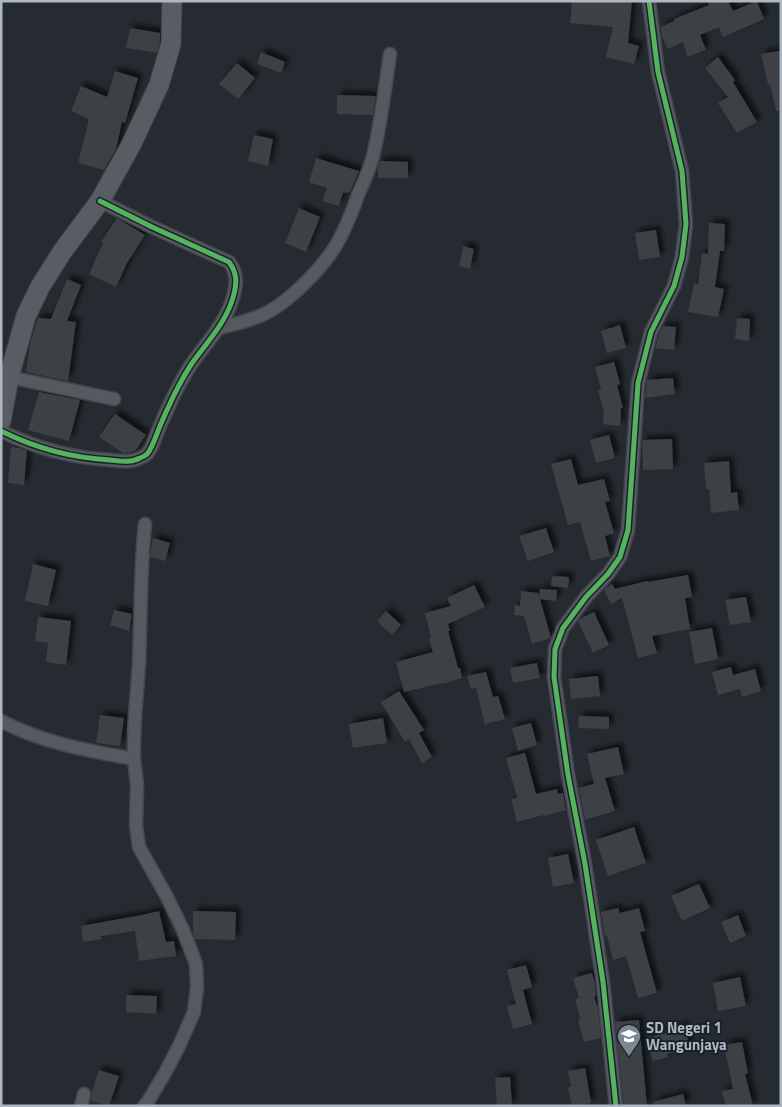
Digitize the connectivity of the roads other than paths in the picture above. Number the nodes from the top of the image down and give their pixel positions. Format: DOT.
graph roads {
  1 [pos="172,1"];
  2 [pos="649,1"];
  3 [pos="390,54"];
  4 [pos="100,201"];
  5 [pos="218,328"];
  6 [pos="9,377"];
  7 [pos="114,398"];
  8 [pos="1,421"];
  9 [pos="1,431"];
  10 [pos="145,524"];
  11 [pos="1,721"];
  12 [pos="134,759"];
  13 [pos="144,1106"];
  14 [pos="616,1106"];
  1 -- 4 [label="main road"];
  2 -- 14 [label="street"];
  3 -- 5 [label="street"];
  4 -- 5 [label="street"];
  4 -- 6 [label="main road"];
  5 -- 9 [label="street"];
  6 -- 7 [label="street"];
  6 -- 8 [label="main road"];
  10 -- 12 [label="street"];
  11 -- 12 [label="street"];
  12 -- 13 [label="street"];
}
